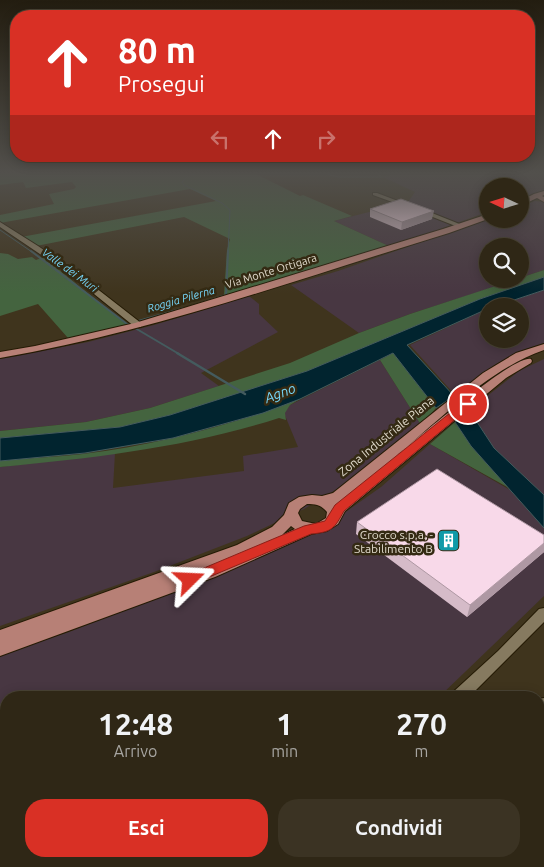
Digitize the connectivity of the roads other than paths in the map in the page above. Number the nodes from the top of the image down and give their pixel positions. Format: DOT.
graph roads {
  1 [pos="425,212"];
  2 [pos="479,219"];
  3 [pos="0,224"];
  4 [pos="460,226"];
  5 [pos="138,325"];
  6 [pos="544,347"];
  7 [pos="544,354"];
  8 [pos="0,355"];
  9 [pos="467,399"];
  10 [pos="452,411"];
  11 [pos="322,501"];
  12 [pos="334,515"];
  13 [pos="291,517"];
  14 [pos="309,529"];
  15 [pos="544,613"];
  16 [pos="0,637"];
  17 [pos="0,648"];
  18 [pos="465,691"];
  1 -- 4 [label="street"];
  2 -- 4 [label="main road, Via Monte Ortigara"];
  3 -- 5 [label="street"];
  4 -- 5 [label="main road, Via Monte Ortigara"];
  5 -- 8 [label="main road, Via Monte Ortigara"];
  6 -- 9 [label="main road, Zona Industriale Piana"];
  7 -- 9 [label="main road, Zona Industriale Piana"];
  9 -- 10 [label="main road, Zona Industriale Piana"];
  10 -- 11 [label="main road, Zona Industriale Piana"];
  10 -- 12 [label="main road, Zona Industriale Piana"];
  11 -- 12 [label="main road"];
  11 -- 13 [label="main road"];
  12 -- 14 [label="main road"];
  13 -- 14 [label="main road"];
  13 -- 16 [label="main road"];
  14 -- 17 [label="main road"];
  15 -- 18 [label="street"];
}
